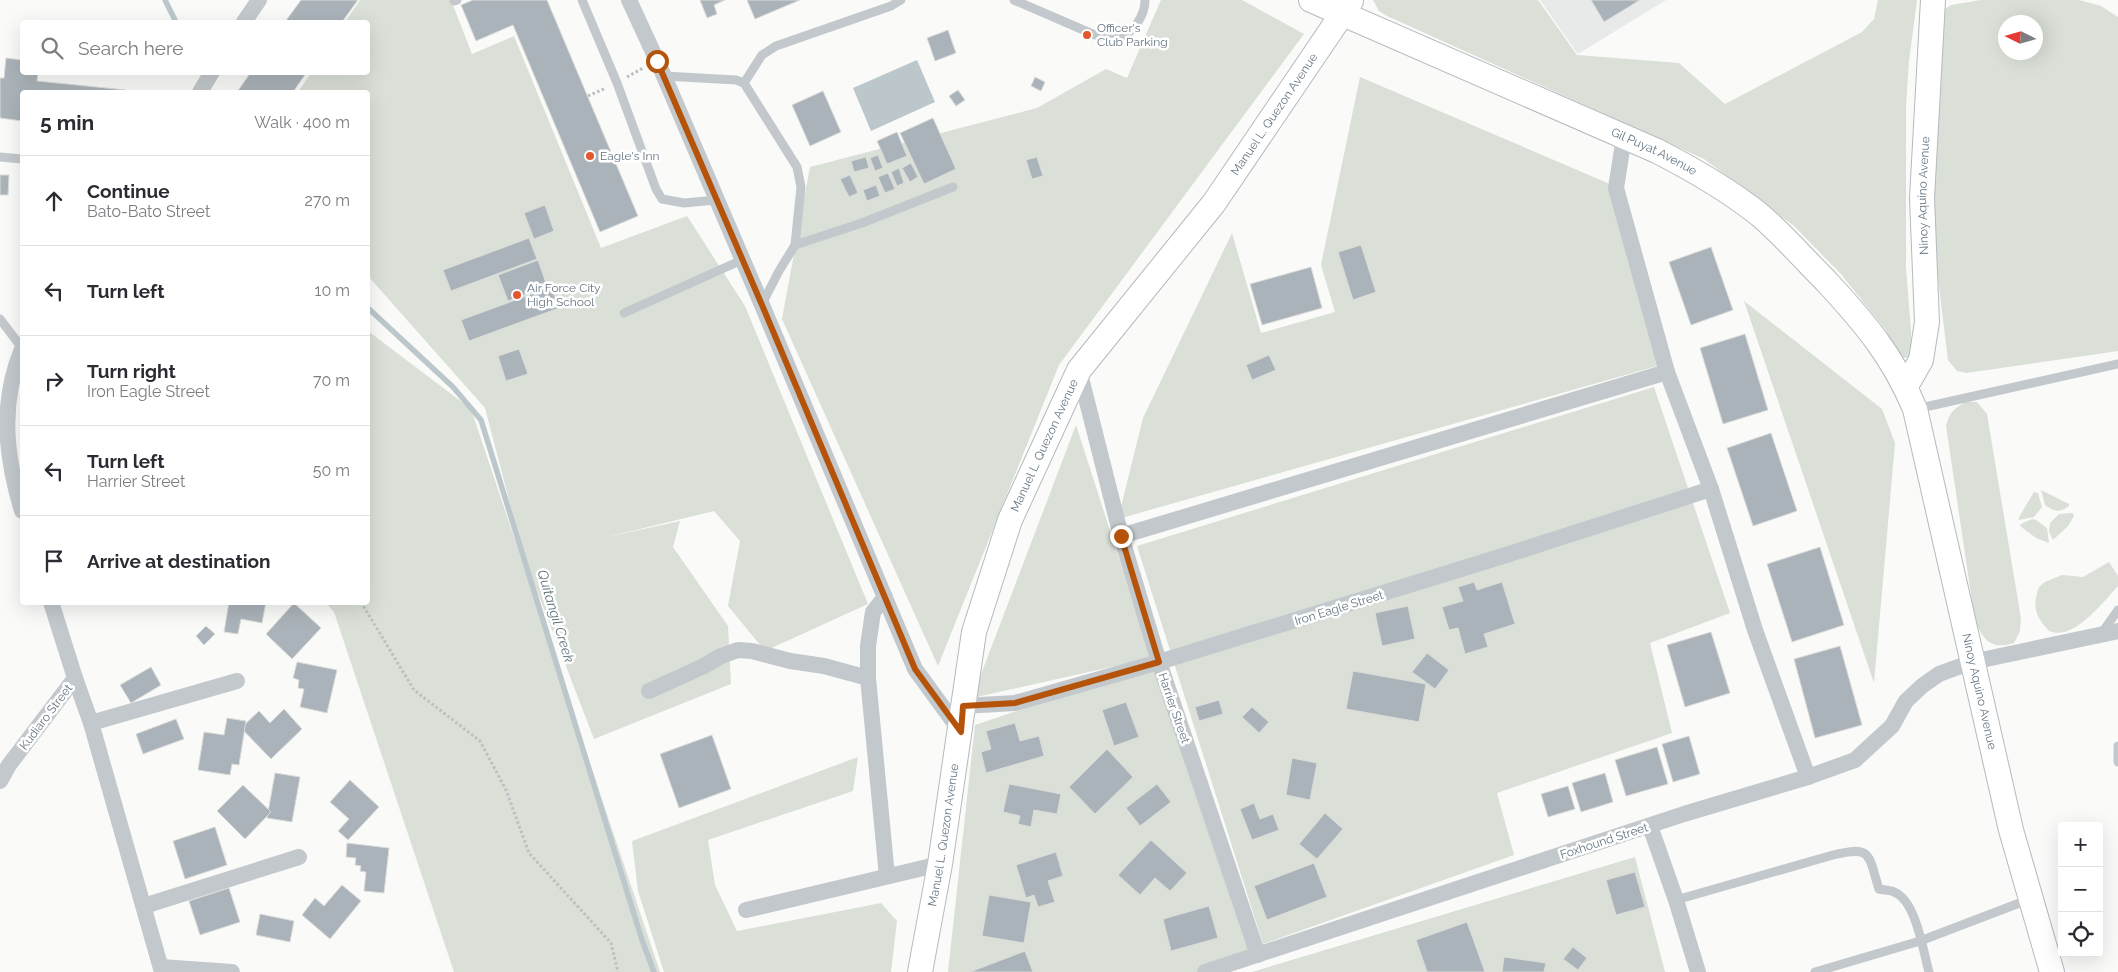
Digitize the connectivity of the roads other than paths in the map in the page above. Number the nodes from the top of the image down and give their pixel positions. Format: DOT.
graph roads {
  1 [pos="259,0"];
  2 [pos="582,0"];
  3 [pos="629,0"];
  4 [pos="901,0"];
  5 [pos="1014,0"];
  6 [pos="1145,0"];
  7 [pos="1311,0"];
  8 [pos="1933,0"];
  9 [pos="1347,7"];
  10 [pos="245,20"];
  11 [pos="210,75"];
  12 [pos="664,76"];
  13 [pos="744,83"];
  14 [pos="201,90"];
  15 [pos="1624,137"];
  16 [pos="0,158"];
  17 [pos="20,159"];
  18 [pos="953,188"];
  19 [pos="716,200"];
  20 [pos="795,245"];
  21 [pos="742,260"];
  22 [pos="762,305"];
  23 [pos="624,313"];
  24 [pos="0,320"];
  25 [pos="20,345"];
  26 [pos="20,352"];
  27 [pos="2118,364"];
  28 [pos="1079,370"];
  29 [pos="1667,372"];
  30 [pos="1906,386"];
  31 [pos="1915,409"];
  32 [pos="1711,489"];
  33 [pos="20,503"];
  34 [pos="1121,536"];
  35 [pos="885,597"];
  36 [pos="52,605"];
  37 [pos="2118,610"];
  38 [pos="2118,631"];
  39 [pos="2099,636"];
  40 [pos="1159,662"];
  41 [pos="1972,662"];
  42 [pos="75,678"];
  43 [pos="868,678"];
  44 [pos="237,681"];
  45 [pos="649,691"];
  46 [pos="963,706"];
  47 [pos="91,723"];
  48 [pos="961,732"];
  49 [pos="2118,746"];
  50 [pos="5,762"];
  51 [pos="2118,762"];
  52 [pos="1808,777"];
  53 [pos="0,781"];
  54 [pos="1650,826"];
  55 [pos="299,857"];
  56 [pos="940,864"];
  57 [pos="886,876"];
  58 [pos="2031,898"];
  59 [pos="1676,900"];
  60 [pos="144,906"];
  61 [pos="746,910"];
  62 [pos="1920,941"];
  63 [pos="1258,955"];
  64 [pos="162,969"];
  65 [pos="232,972"];
  66 [pos="920,972"];
  67 [pos="1205,972"];
  68 [pos="1698,972"];
  69 [pos="1815,972"];
  70 [pos="1929,972"];
  71 [pos="2052,972"];
  1 -- 10 [label="street"];
  2 -- 19 [label="lane"];
  3 -- 12 [label="street"];
  4 -- 13 [label="lane"];
  5 -- 6 [label="lane"];
  7 -- 9 [label="street, Gil Puyat Avenue"];
  8 -- 30 [label="street, Ninoy Aquino Avenue"];
  9 -- 15 [label="street, Gil Puyat Avenue"];
  9 -- 28 [label="street, Manuel L. Quezon Avenue"];
  11 -- 14 [label="street"];
  12 -- 13 [label="lane"];
  12 -- 19 [label="street"];
  13 -- 20 [label="lane"];
  15 -- 29 [label="street"];
  15 -- 30 [label="street, Gil Puyat Avenue"];
  16 -- 17 [label="lane"];
  18 -- 20 [label="lane"];
  19 -- 21 [label="street"];
  20 -- 22 [label="lane"];
  21 -- 22 [label="street"];
  21 -- 23 [label="lane"];
  22 -- 35 [label="street"];
  24 -- 25 [label="lane"];
  26 -- 33 [label="street"];
  27 -- 31 [label="lane"];
  28 -- 34 [label="street, Harrier Street"];
  28 -- 46 [label="street, Manuel L. Quezon Avenue"];
  29 -- 32 [label="street"];
  29 -- 34 [label="street"];
  30 -- 31 [label="street, Gil Puyat Avenue"];
  31 -- 41 [label="street, Ninoy Aquino Avenue"];
  32 -- 40 [label="street, Iron Eagle Street"];
  32 -- 52 [label="street"];
  34 -- 40 [label="street, Harrier Street"];
  35 -- 43 [label="street"];
  35 -- 48 [label="street"];
  36 -- 42 [label="street"];
  37 -- 39 [label="lane"];
  38 -- 39 [label="street, Foxhound Street"];
  39 -- 41 [label="street, Foxhound Street"];
  40 -- 46 [label="street, Iron Eagle Street"];
  40 -- 63 [label="street, Harrier Street"];
  41 -- 52 [label="street, Foxhound Street"];
  41 -- 58 [label="street, Ninoy Aquino Avenue"];
  42 -- 47 [label="street"];
  42 -- 50 [label="street, Kudiaro Street"];
  43 -- 45 [label="street"];
  43 -- 57 [label="street"];
  44 -- 47 [label="street"];
  46 -- 48 [label="street, Manuel L. Quezon Avenue"];
  47 -- 60 [label="street"];
  48 -- 56 [label="street, Manuel L. Quezon Avenue"];
  49 -- 51 [label="lane"];
  50 -- 53 [label="street, Kudiaro Street"];
  52 -- 54 [label="street, Foxhound Street"];
  54 -- 59 [label="street"];
  54 -- 63 [label="street, Foxhound Street"];
  55 -- 60 [label="street"];
  56 -- 57 [label="street"];
  56 -- 66 [label="street, Manuel L. Quezon Avenue"];
  57 -- 61 [label="street"];
  58 -- 62 [label="lane"];
  58 -- 71 [label="street, Ninoy Aquino Avenue"];
  59 -- 62 [label="lane"];
  59 -- 68 [label="street"];
  60 -- 64 [label="street"];
  62 -- 69 [label="lane"];
  62 -- 70 [label="lane"];
  63 -- 67 [label="street, Foxhound Street"];
  64 -- 65 [label="street"];
}
